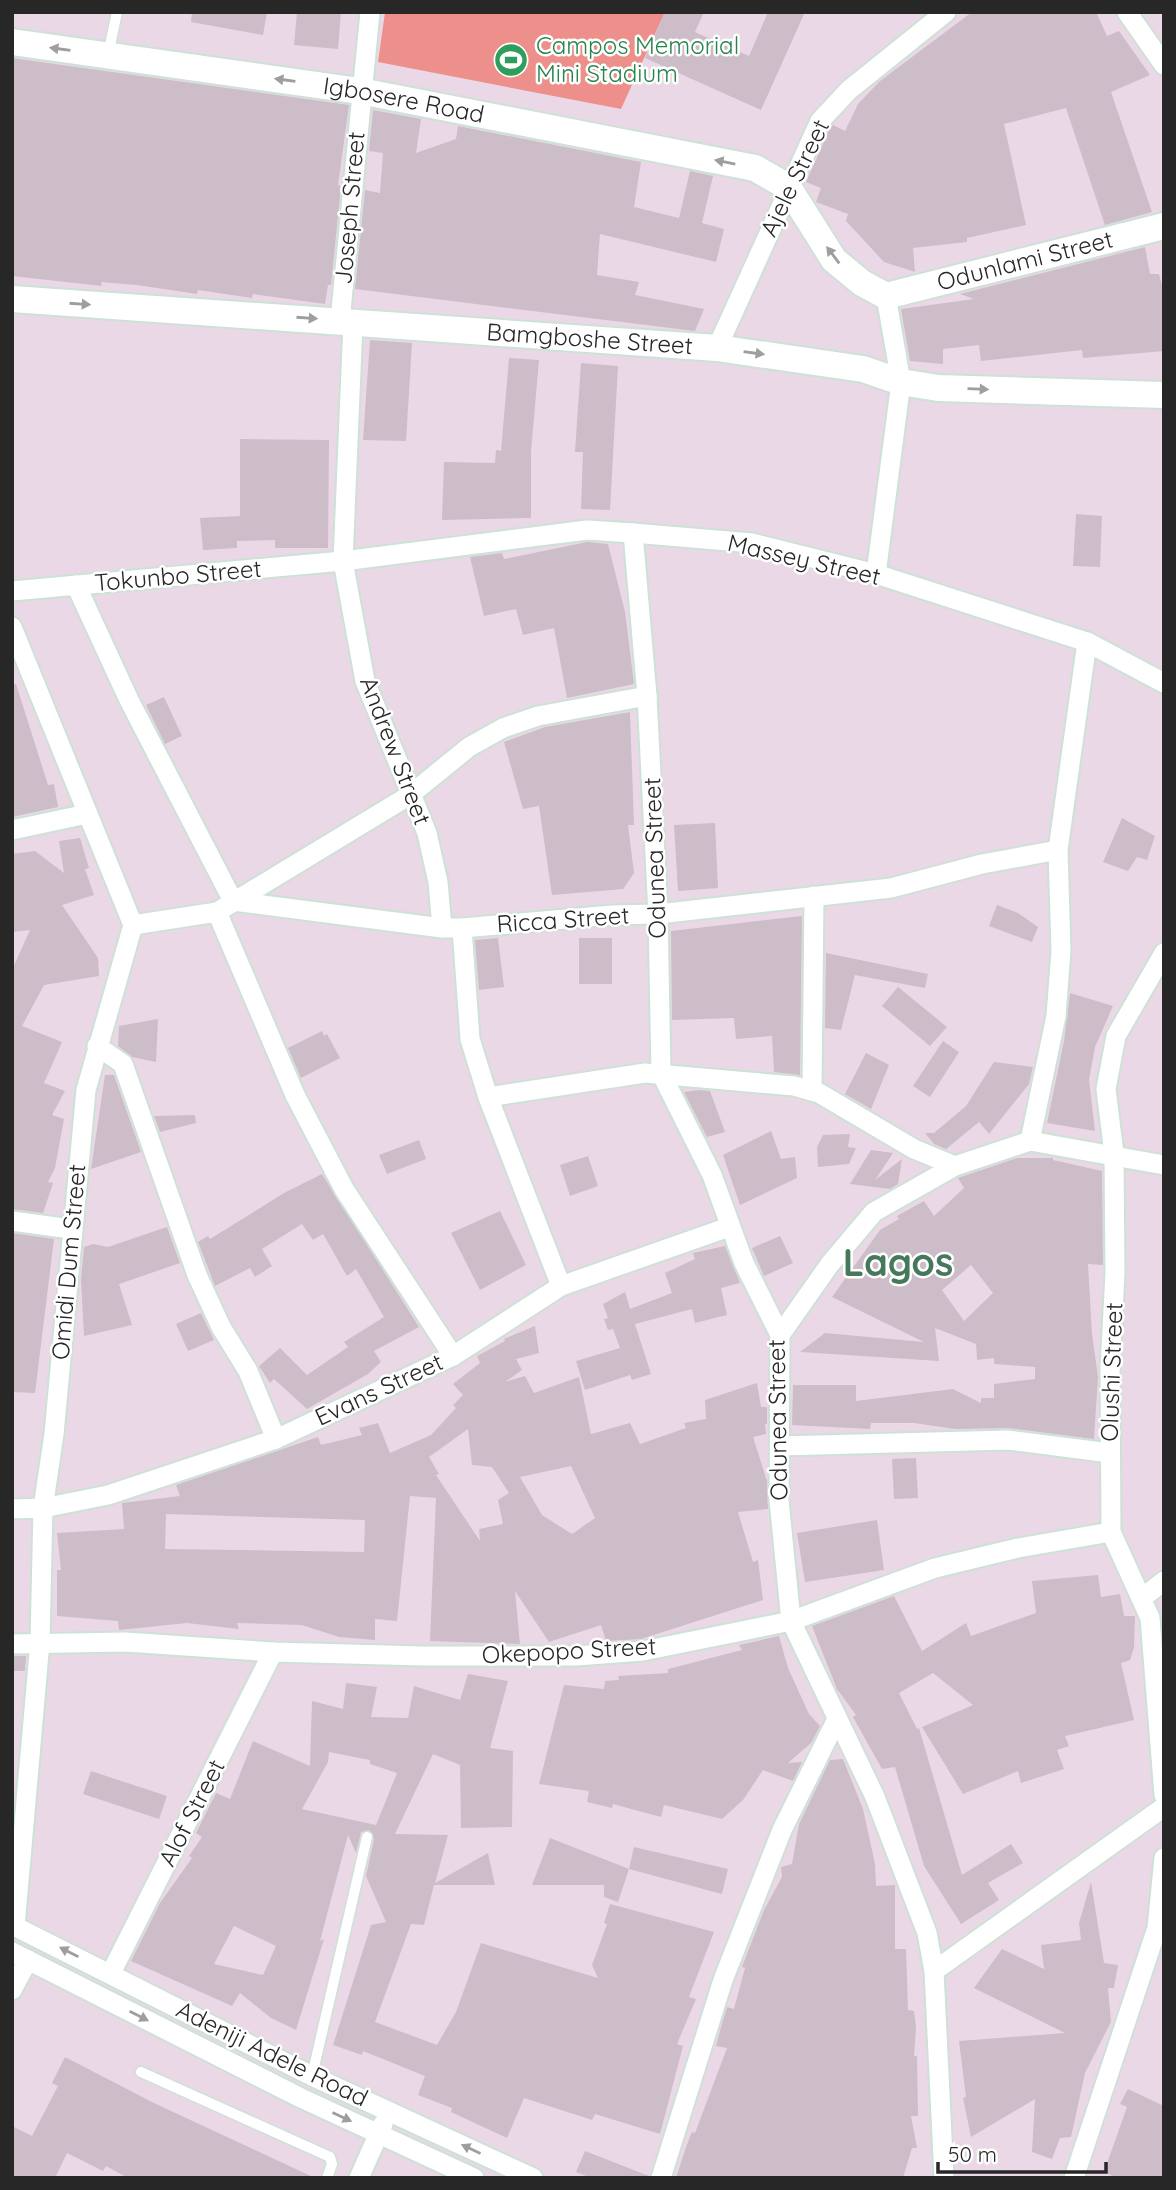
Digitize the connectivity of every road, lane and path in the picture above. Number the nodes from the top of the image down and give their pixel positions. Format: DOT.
graph roads {
  1 [pos="117,12"];
  2 [pos="370,12"];
  3 [pos="946,12"];
  4 [pos="1127,12"];
  5 [pos="12,42"];
  6 [pos="108,55"];
  7 [pos="1163,61"];
  8 [pos="360,91"];
  9 [pos="788,187"];
  10 [pos="1164,226"];
  11 [pos="886,296"];
  12 [pos="12,299"];
  13 [pos="346,322"];
  14 [pos="717,348"];
  15 [pos="901,382"];
  16 [pos="1164,395"];
  17 [pos="633,533"];
  18 [pos="343,561"];
  19 [pos="876,574"];
  20 [pos="76,585"];
  21 [pos="12,591"];
  22 [pos="12,626"];
  23 [pos="1087,642"];
  24 [pos="1164,683"];
  25 [pos="648,696"];
  26 [pos="410,795"];
  27 [pos="87,814"];
  28 [pos="12,830"];
  29 [pos="1058,850"];
  30 [pos="814,897"];
  31 [pos="225,907"];
  32 [pos="658,914"];
  33 [pos="133,925"];
  34 [pos="452,928"];
  35 [pos="1164,953"];
  36 [pos="97,1046"];
  37 [pos="661,1073"];
  38 [pos="812,1091"];
  39 [pos="488,1097"];
  40 [pos="1030,1140"];
  41 [pos="1114,1154"];
  42 [pos="955,1166"];
  43 [pos="1164,1166"];
  44 [pos="12,1221"];
  45 [pos="729,1227"];
  46 [pos="71,1229"];
  47 [pos="561,1286"];
  48 [pos="780,1335"];
  49 [pos="453,1356"];
  50 [pos="276,1438"];
  51 [pos="780,1446"];
  52 [pos="1110,1453"];
  53 [pos="43,1508"];
  54 [pos="12,1509"];
  55 [pos="1111,1532"];
  56 [pos="1164,1581"];
  57 [pos="1142,1598"];
  58 [pos="1157,1617"];
  59 [pos="791,1621"];
  60 [pos="40,1642"];
  61 [pos="12,1644"];
  62 [pos="273,1652"];
  63 [pos="836,1721"];
  64 [pos="1164,1795"];
  65 [pos="1164,1807"];
  66 [pos="367,1837"];
  67 [pos="1164,1858"];
  68 [pos="13,1925"];
  69 [pos="1160,1934"];
  70 [pos="20,1956"];
  71 [pos="934,1970"];
  72 [pos="111,1973"];
  73 [pos="12,1990"];
  74 [pos="141,2072"];
  75 [pos="312,2076"];
  76 [pos="388,2111"];
  77 [pos="379,2134"];
  78 [pos="327,2178"];
  79 [pos="359,2178"];
  80 [pos="474,2178"];
  81 [pos="533,2178"];
  82 [pos="661,2178"];
  83 [pos="944,2178"];
  84 [pos="1074,2178"];
  1 -- 6 [label="lane"];
  2 -- 8 [label="street, Joseph Street"];
  3 -- 9 [label="street, Ajele Street"];
  4 -- 7 [label="street"];
  6 -- 5 [label="main road, Igbosere Road, one-way"];
  8 -- 6 [label="main road, Igbosere Road, one-way"];
  9 -- 8 [label="main road, Igbosere Road, one-way"];
  8 -- 13 [label="street, Joseph Street"];
  11 -- 9 [label="main road, one-way"];
  9 -- 14 [label="street, Ajele Street"];
  10 -- 11 [label="main road, Odunlami Street"];
  11 -- 15 [label="street"];
  12 -- 13 [label="main road, Bamgboshe Street, one-way"];
  13 -- 14 [label="main road, Bamgboshe Street"];
  13 -- 18 [label="street, Andrew Street"];
  14 -- 15 [label="main road, Bamgboshe Street, one-way"];
  15 -- 16 [label="main road, Bamgboshe Street, one-way"];
  15 -- 19 [label="street"];
  17 -- 18 [label="street, Massey Street"];
  17 -- 19 [label="street, Massey Street"];
  17 -- 25 [label="street, Odunea Street"];
  18 -- 20 [label="street, Tokunbo Street"];
  18 -- 26 [label="street, Andrew Street"];
  19 -- 23 [label="street, Massey Street"];
  20 -- 21 [label="street, Tokunbo Street"];
  20 -- 31 [label="street"];
  22 -- 27 [label="street"];
  23 -- 24 [label="street, Massey Street"];
  23 -- 29 [label="street"];
  25 -- 26 [label="street"];
  25 -- 32 [label="street, Odunea Street"];
  26 -- 31 [label="street"];
  26 -- 34 [label="street, Andrew Street"];
  27 -- 28 [label="street"];
  27 -- 33 [label="street"];
  29 -- 30 [label="street, Ricca Street"];
  29 -- 40 [label="street"];
  30 -- 32 [label="street, Ricca Street"];
  30 -- 38 [label="street"];
  31 -- 33 [label="street"];
  31 -- 34 [label="street, Ricca Street"];
  31 -- 49 [label="street"];
  32 -- 34 [label="street, Ricca Street"];
  32 -- 37 [label="street, Odunea Street"];
  33 -- 36 [label="street, Omidi Dum Street"];
  34 -- 39 [label="street, Andrew Street"];
  35 -- 41 [label="street, Olushi Street"];
  36 -- 46 [label="street, Omidi Dum Street"];
  36 -- 50 [label="street"];
  37 -- 38 [label="street"];
  37 -- 39 [label="street"];
  37 -- 45 [label="street, Odunea Street"];
  38 -- 42 [label="street"];
  39 -- 47 [label="street, Andrew Street"];
  40 -- 41 [label="street"];
  40 -- 42 [label="street"];
  41 -- 43 [label="street"];
  41 -- 52 [label="street, Olushi Street"];
  42 -- 48 [label="street"];
  44 -- 46 [label="street"];
  45 -- 47 [label="street, Evans Street"];
  45 -- 48 [label="street, Odunea Street"];
  46 -- 53 [label="street, Omidi Dum Street"];
  47 -- 49 [label="street, Evans Street"];
  48 -- 51 [label="street, Odunea Street"];
  49 -- 50 [label="street, Evans Street"];
  50 -- 53 [label="street, Evans Street"];
  51 -- 52 [label="street"];
  51 -- 59 [label="street, Odunea Street"];
  52 -- 55 [label="street, Olushi Street"];
  53 -- 54 [label="street, Evans Street"];
  53 -- 60 [label="street, Omidi Dum Street"];
  55 -- 57 [label="street, Olushi Street"];
  55 -- 59 [label="street, Okepopo Street"];
  56 -- 57 [label="street"];
  57 -- 58 [label="street, Olushi Street"];
  58 -- 64 [label="street, Olushi Street"];
  59 -- 62 [label="street, Okepopo Street"];
  59 -- 63 [label="street, Odunea Street"];
  60 -- 61 [label="street, Okepopo Street"];
  60 -- 62 [label="street, Okepopo Street"];
  60 -- 68 [label="street, Omidi Dum Street"];
  62 -- 72 [label="street, Alof Street"];
  63 -- 71 [label="street, Odunea Street"];
  63 -- 82 [label="street"];
  65 -- 71 [label="street"];
  66 -- 75 [label="lane"];
  67 -- 69 [label="street"];
  72 -- 68 [label="street, Adeniji Adele Road, one-way"];
  69 -- 84 [label="street"];
  70 -- 73 [label="street"];
  70 -- 77 [label="street, Adeniji Adele Road, one-way"];
  71 -- 83 [label="street, Odunea Street"];
  72 -- 75 [label="street, Adeniji Adele Road"];
  74 -- 78 [label="lane"];
  75 -- 76 [label="street, Adeniji Adele Road"];
  76 -- 77 [label="street"];
  81 -- 76 [label="street, Adeniji Adele Road, one-way"];
  77 -- 79 [label="street"];
  77 -- 80 [label="street, Adeniji Adele Road"];
}
